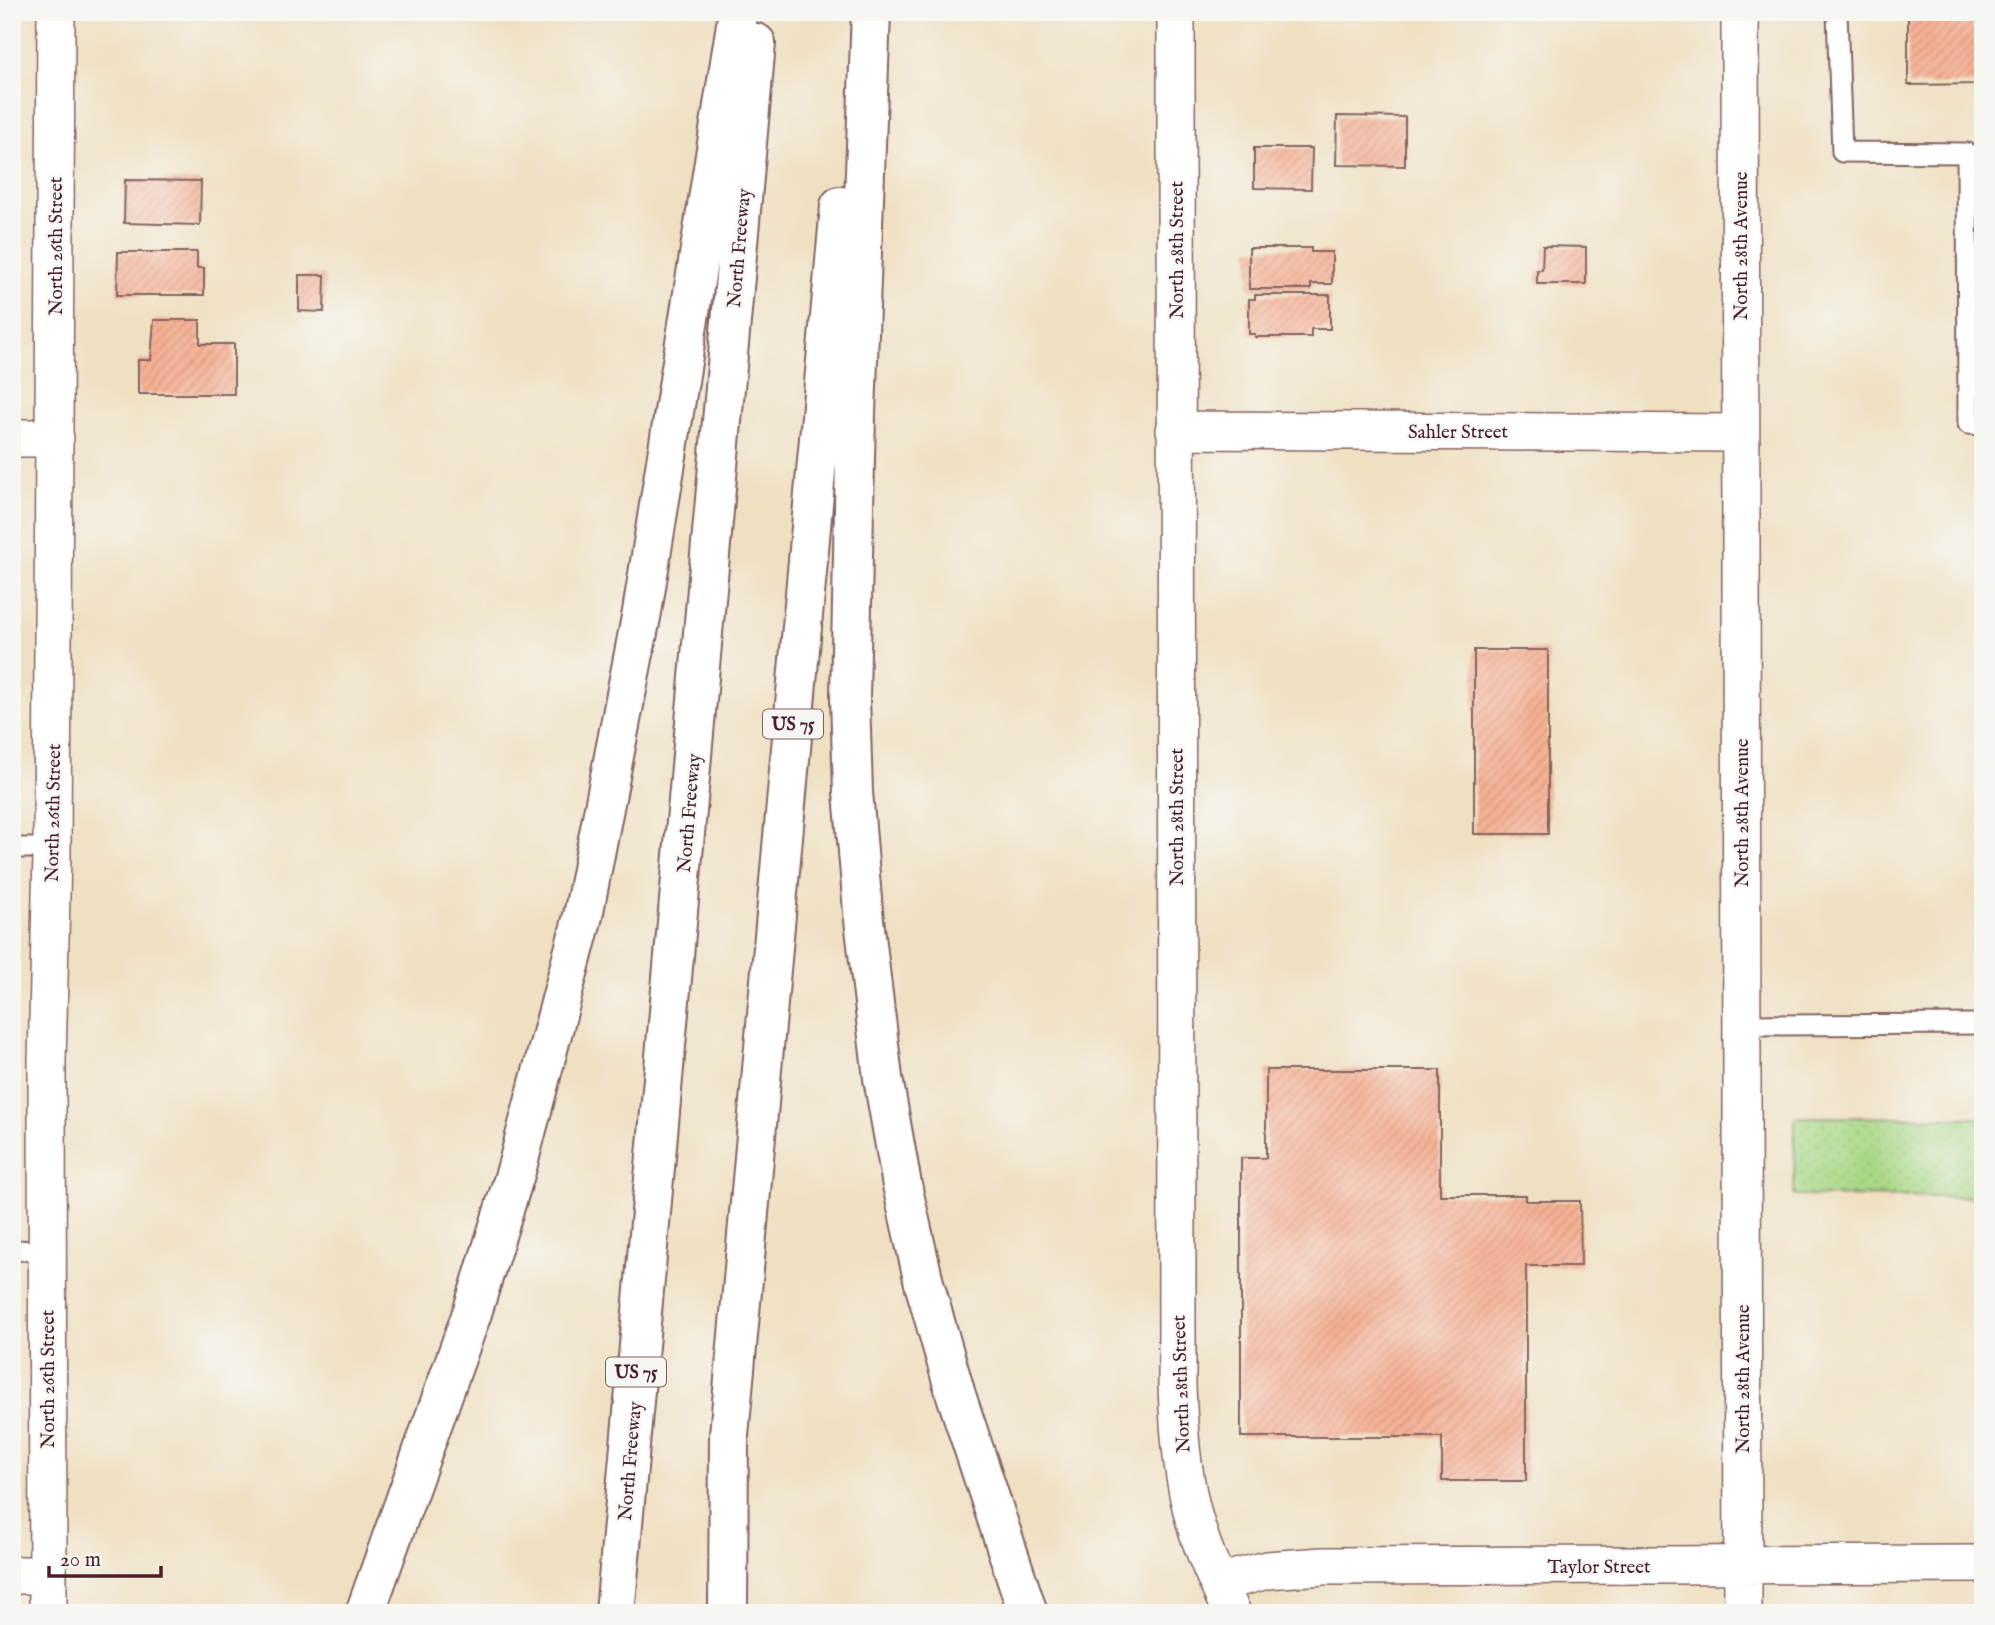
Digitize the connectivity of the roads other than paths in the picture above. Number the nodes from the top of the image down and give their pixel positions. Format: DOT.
graph roads {
  1 [pos="56,12"];
  2 [pos="737,12"];
  3 [pos="758,12"];
  4 [pos="858,12"];
  5 [pos="871,12"];
  6 [pos="1176,12"];
  7 [pos="1740,12"];
  8 [pos="1837,12"];
  9 [pos="1975,151"];
  10 [pos="1983,425"];
  11 [pos="1175,430"];
  12 [pos="1740,433"];
  13 [pos="12,438"];
  14 [pos="55,438"];
  15 [pos="12,848"];
  16 [pos="52,848"];
  17 [pos="1983,1024"];
  18 [pos="1741,1025"];
  19 [pos="30,1250"];
  20 [pos="729,1436"];
  21 [pos="1983,1564"];
  22 [pos="1743,1565"];
  23 [pos="30,1575"];
  24 [pos="1225,1598"];
  25 [pos="48,1613"];
  26 [pos="365,1613"];
  27 [pos="615,1613"];
  28 [pos="708,1613"];
  29 [pos="728,1613"];
  30 [pos="1028,1613"];
  31 [pos="1743,1613"];
  1 -- 14 [label="street, North 26th Street"];
  2 -- 26 [label="highway"];
  3 -- 27 [label="highway, North Freeway / US 75"];
  4 -- 20 [label="highway, US 75"];
  5 -- 30 [label="highway"];
  6 -- 11 [label="street, North 28th Street"];
  7 -- 12 [label="street, North 28th Avenue"];
  8 -- 9 [label="lane"];
  9 -- 10 [label="lane"];
  11 -- 12 [label="street, Sahler Street"];
  11 -- 24 [label="street, North 28th Street"];
  12 -- 18 [label="street, North 28th Avenue"];
  13 -- 14 [label="street"];
  14 -- 16 [label="street, North 26th Street"];
  15 -- 16 [label="lane"];
  16 -- 19 [label="street, North 26th Street"];
  17 -- 18 [label="lane"];
  18 -- 22 [label="street, North 28th Avenue"];
  19 -- 23 [label="street, North 26th Street"];
  20 -- 28 [label="highway"];
  20 -- 29 [label="highway, US 75"];
  21 -- 22 [label="street, Taylor Street"];
  22 -- 24 [label="street, Taylor Street"];
  22 -- 31 [label="street, North 28th Avenue"];
  23 -- 25 [label="street, North 26th Street"];
}
